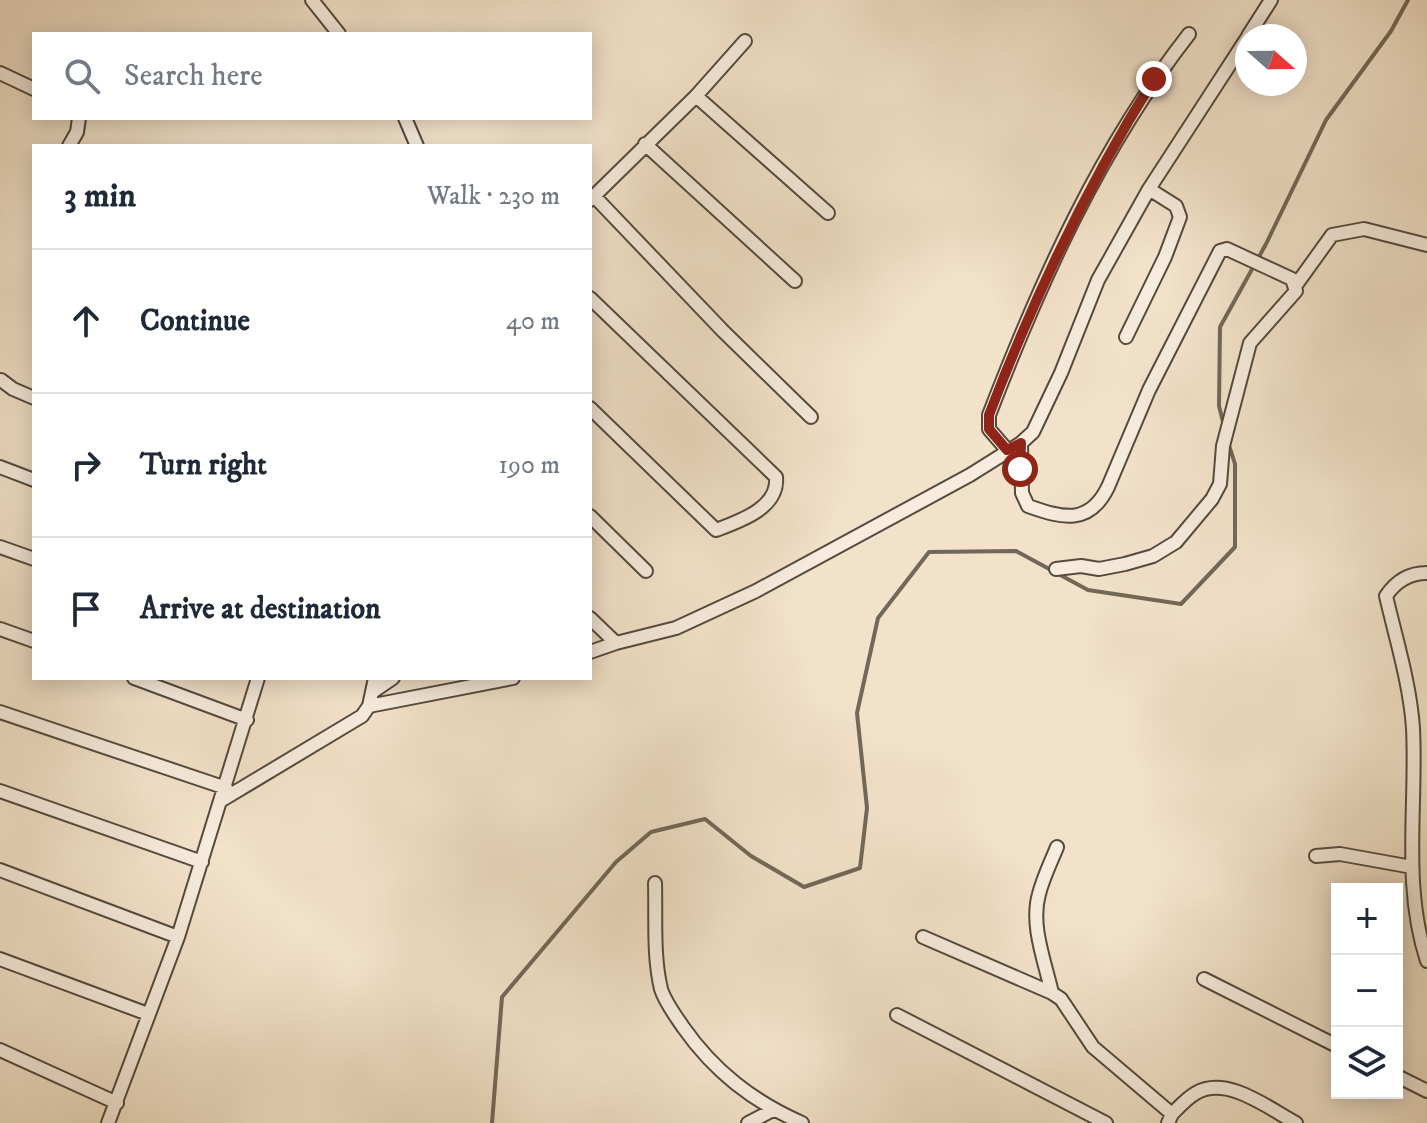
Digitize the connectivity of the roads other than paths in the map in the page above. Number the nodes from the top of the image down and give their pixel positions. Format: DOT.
graph roads {
  1 [pos="312,0"];
  2 [pos="1271,0"];
  3 [pos="1256,24"];
  4 [pos="337,32"];
  5 [pos="1189,34"];
  6 [pos="745,41"];
  7 [pos="1235,57"];
  8 [pos="0,73"];
  9 [pos="32,88"];
  10 [pos="696,96"];
  11 [pos="79,120"];
  12 [pos="406,120"];
  13 [pos="70,144"];
  14 [pos="416,144"];
  15 [pos="645,144"];
  16 [pos="1149,189"];
  17 [pos="592,198"];
  18 [pos="828,213"];
  19 [pos="1427,245"];
  20 [pos="795,281"];
  21 [pos="1294,282"];
  22 [pos="592,300"];
  23 [pos="1126,337"];
  24 [pos="1,380"];
  25 [pos="32,397"];
  26 [pos="592,410"];
  27 [pos="811,417"];
  28 [pos="1021,443"];
  29 [pos="1007,450"];
  30 [pos="0,467"];
  31 [pos="32,479"];
  32 [pos="592,518"];
  33 [pos="0,547"];
  34 [pos="32,558"];
  35 [pos="1056,569"];
  36 [pos="646,571"];
  37 [pos="1427,573"];
  38 [pos="592,620"];
  39 [pos="0,629"];
  40 [pos="32,640"];
  41 [pos="616,643"];
  42 [pos="592,651"];
  43 [pos="139,680"];
  44 [pos="257,680"];
  45 [pos="503,680"];
  46 [pos="374,685"];
  47 [pos="369,706"];
  48 [pos="0,712"];
  49 [pos="247,720"];
  50 [pos="0,791"];
  51 [pos="224,794"];
  52 [pos="1057,847"];
  53 [pos="1316,856"];
  54 [pos="202,862"];
  55 [pos="1412,867"];
  56 [pos="0,870"];
  57 [pos="655,883"];
  58 [pos="178,937"];
  59 [pos="923,937"];
  60 [pos="0,959"];
  61 [pos="1427,961"];
  62 [pos="1204,979"];
  63 [pos="1052,993"];
  64 [pos="148,1014"];
  65 [pos="897,1015"];
  66 [pos="1331,1043"];
  67 [pos="0,1050"];
  68 [pos="1403,1078"];
  69 [pos="1426,1088"];
  70 [pos="117,1103"];
  71 [pos="773,1110"];
  72 [pos="1170,1119"];
  73 [pos="108,1123"];
  74 [pos="748,1123"];
  75 [pos="802,1123"];
  76 [pos="1106,1123"];
  77 [pos="1296,1123"];
  1 -- 4 [label="street"];
  2 -- 3 [label="street"];
  5 -- 29 [label="street"];
  6 -- 10 [label="street"];
  7 -- 16 [label="street"];
  8 -- 9 [label="street"];
  10 -- 15 [label="street"];
  10 -- 18 [label="street"];
  11 -- 13 [label="street"];
  12 -- 14 [label="street"];
  15 -- 17 [label="street"];
  15 -- 20 [label="street"];
  16 -- 23 [label="street"];
  16 -- 28 [label="street"];
  17 -- 27 [label="street"];
  19 -- 21 [label="street"];
  21 -- 28 [label="street"];
  21 -- 35 [label="street"];
  22 -- 26 [label="street"];
  24 -- 25 [label="street"];
  28 -- 29 [label="street"];
  29 -- 41 [label="street"];
  30 -- 31 [label="street"];
  32 -- 36 [label="street"];
  33 -- 34 [label="street"];
  37 -- 55 [label="street"];
  38 -- 41 [label="street"];
  39 -- 40 [label="street"];
  41 -- 42 [label="street"];
  43 -- 49 [label="street"];
  44 -- 49 [label="street"];
  45 -- 47 [label="street"];
  46 -- 47 [label="street"];
  47 -- 51 [label="street"];
  48 -- 51 [label="street"];
  49 -- 51 [label="street"];
  50 -- 54 [label="street"];
  51 -- 54 [label="street"];
  52 -- 63 [label="street"];
  53 -- 55 [label="street"];
  54 -- 58 [label="street"];
  55 -- 61 [label="street"];
  56 -- 58 [label="street"];
  57 -- 71 [label="street"];
  58 -- 64 [label="street"];
  59 -- 63 [label="street"];
  60 -- 64 [label="street"];
  62 -- 66 [label="street"];
  63 -- 72 [label="street"];
  64 -- 70 [label="street"];
  65 -- 76 [label="street"];
  67 -- 70 [label="street"];
  68 -- 69 [label="street"];
  70 -- 73 [label="street"];
  71 -- 74 [label="street"];
  71 -- 75 [label="street"];
  72 -- 77 [label="street"];
}
